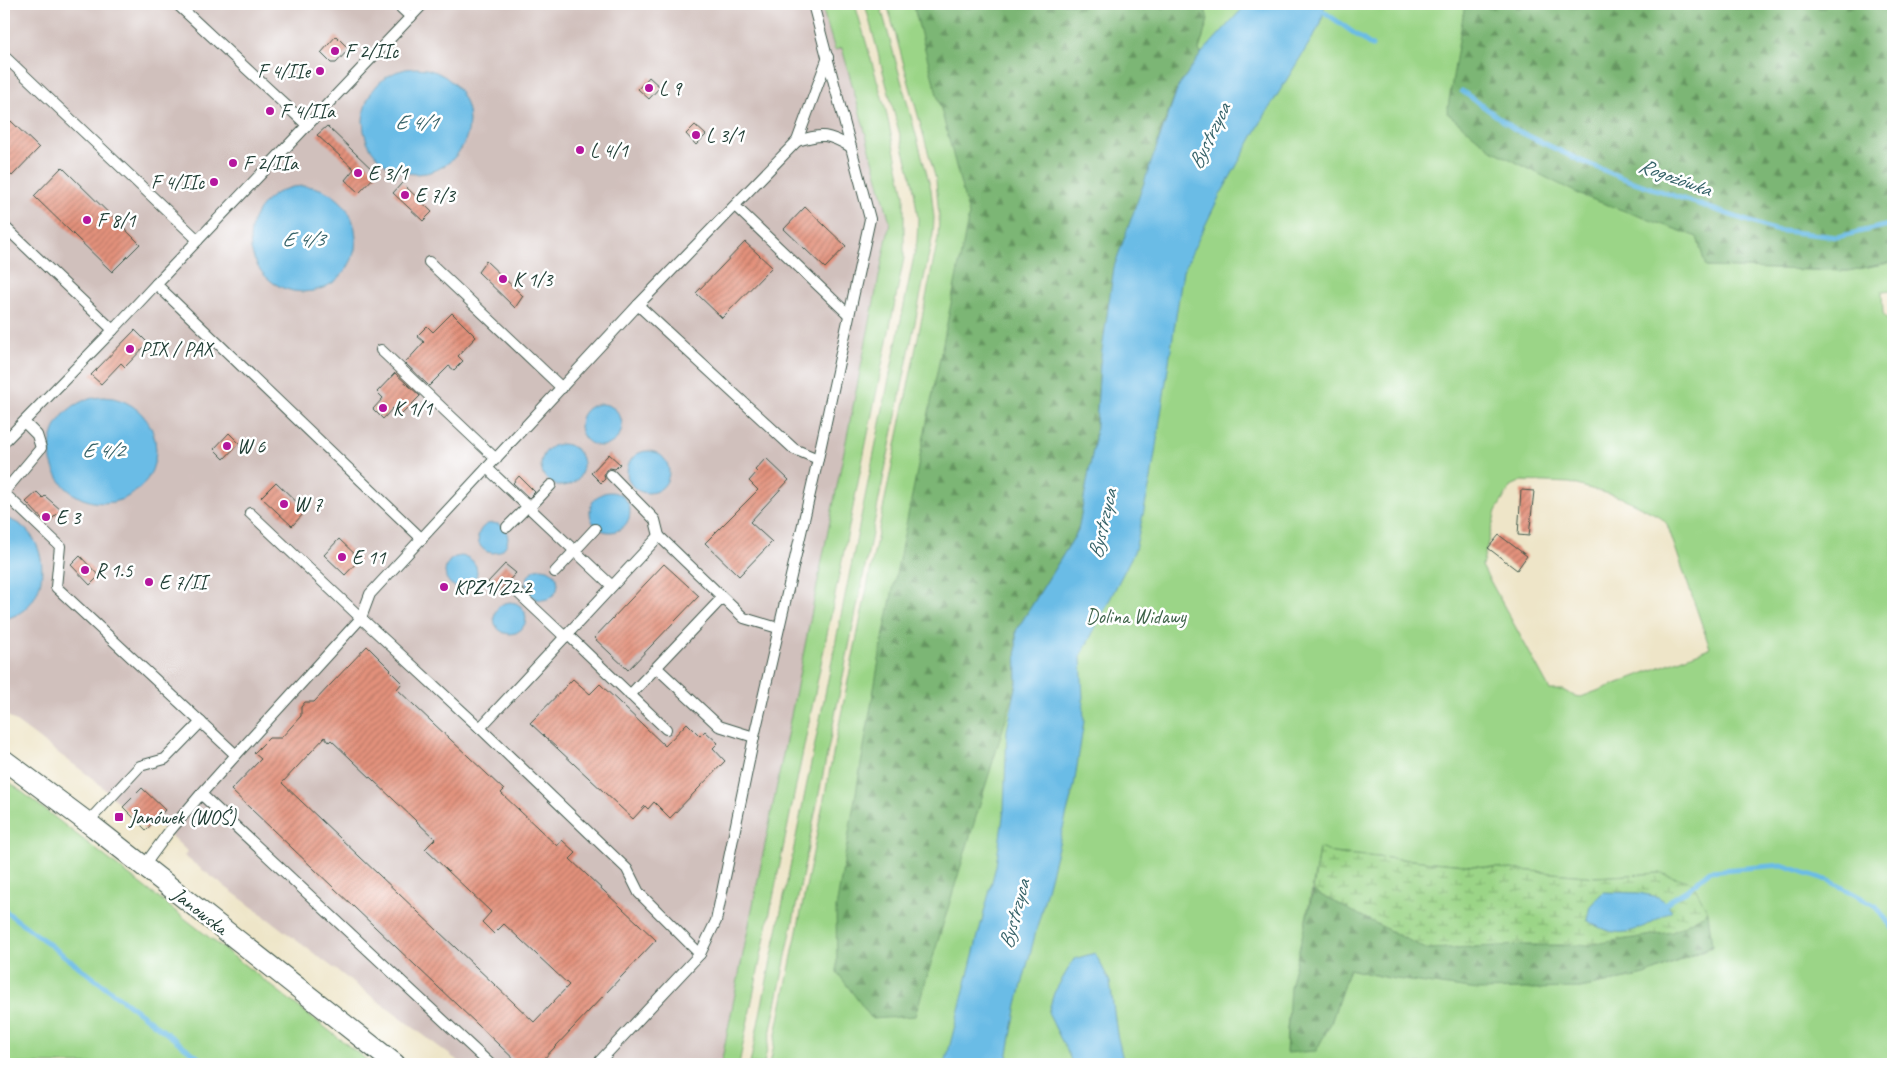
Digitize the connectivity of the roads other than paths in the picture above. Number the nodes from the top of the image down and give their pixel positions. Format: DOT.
graph roads {
  1 [pos="177,4"];
  2 [pos="398,4"];
  3 [pos="423,4"];
  4 [pos="813,4"];
  5 [pos="411,17"];
  6 [pos="4,56"];
  7 [pos="828,57"];
  8 [pos="307,125"];
  9 [pos="797,141"];
  10 [pos="851,147"];
  11 [pos="734,206"];
  12 [pos="4,226"];
  13 [pos="198,240"];
  14 [pos="430,262"];
  15 [pos="156,284"];
  16 [pos="638,306"];
  17 [pos="848,314"];
  18 [pos="113,330"];
  19 [pos="381,350"];
  20 [pos="562,388"];
  21 [pos="24,422"];
  22 [pos="4,442"];
  23 [pos="496,458"];
  24 [pos="818,460"];
  25 [pos="488,468"];
  26 [pos="611,475"];
  27 [pos="551,485"];
  28 [pos="4,492"];
  29 [pos="528,507"];
  30 [pos="250,513"];
  31 [pos="507,527"];
  32 [pos="595,528"];
  33 [pos="659,536"];
  34 [pos="422,539"];
  35 [pos="576,550"];
  36 [pos="555,572"];
  37 [pos="612,586"];
  38 [pos="514,589"];
  39 [pos="722,598"];
  40 [pos="360,618"];
  41 [pos="778,628"];
  42 [pos="566,636"];
  43 [pos="657,668"];
  44 [pos="630,695"];
  45 [pos="201,722"];
  46 [pos="480,728"];
  47 [pos="666,729"];
  48 [pos="754,736"];
  49 [pos="236,755"];
  50 [pos="4,760"];
  51 [pos="201,794"];
  52 [pos="88,823"];
  53 [pos="143,867"];
  54 [pos="700,954"];
  55 [pos="395,1064"];
  56 [pos="490,1064"];
  57 [pos="597,1064"];
  1 -- 8 [label="lane"];
  2 -- 5 [label="lane"];
  3 -- 5 [label="lane"];
  4 -- 7 [label="lane"];
  5 -- 8 [label="lane"];
  6 -- 13 [label="lane"];
  7 -- 9 [label="lane"];
  7 -- 10 [label="lane"];
  8 -- 13 [label="lane"];
  9 -- 10 [label="lane"];
  9 -- 11 [label="lane"];
  10 -- 17 [label="lane"];
  11 -- 16 [label="lane"];
  11 -- 17 [label="lane"];
  12 -- 18 [label="lane"];
  13 -- 15 [label="lane"];
  14 -- 20 [label="lane"];
  15 -- 18 [label="lane"];
  15 -- 34 [label="lane"];
  16 -- 20 [label="lane"];
  16 -- 24 [label="lane"];
  17 -- 24 [label="lane"];
  18 -- 21 [label="lane"];
  19 -- 23 [label="lane"];
  20 -- 23 [label="lane"];
  21 -- 22 [label="lane"];
  21 -- 28 [label="lane"];
  23 -- 25 [label="lane"];
  24 -- 41 [label="lane"];
  25 -- 29 [label="lane"];
  25 -- 34 [label="lane"];
  26 -- 33 [label="lane"];
  27 -- 29 [label="lane"];
  28 -- 45 [label="lane"];
  29 -- 31 [label="lane"];
  29 -- 35 [label="lane"];
  30 -- 40 [label="lane"];
  32 -- 35 [label="lane"];
  33 -- 37 [label="lane"];
  33 -- 39 [label="lane"];
  34 -- 40 [label="lane"];
  35 -- 36 [label="lane"];
  35 -- 37 [label="lane"];
  37 -- 42 [label="lane"];
  38 -- 42 [label="lane"];
  39 -- 41 [label="lane"];
  39 -- 43 [label="lane"];
  40 -- 46 [label="lane"];
  40 -- 49 [label="lane"];
  41 -- 48 [label="lane"];
  42 -- 44 [label="lane"];
  42 -- 46 [label="lane"];
  43 -- 44 [label="lane"];
  43 -- 48 [label="lane"];
  44 -- 47 [label="lane"];
  45 -- 49 [label="lane"];
  45 -- 52 [label="lane"];
  46 -- 54 [label="lane"];
  48 -- 54 [label="lane"];
  49 -- 51 [label="lane"];
  50 -- 52 [label="street, Janowska"];
  51 -- 53 [label="lane"];
  51 -- 56 [label="lane"];
  52 -- 53 [label="street, Janowska"];
  53 -- 55 [label="street, Janowska"];
  54 -- 57 [label="lane"];
}
